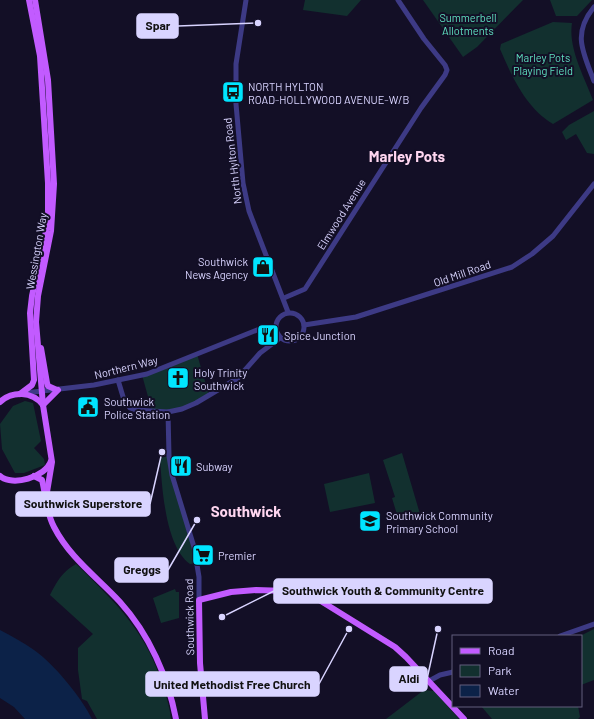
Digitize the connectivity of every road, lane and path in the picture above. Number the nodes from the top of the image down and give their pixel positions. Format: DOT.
graph roads {
  1 [pos="29,0"];
  2 [pos="35,0"];
  3 [pos="246,0"];
  4 [pos="398,0"];
  5 [pos="594,7"];
  6 [pos="594,81"];
  7 [pos="594,184"];
  8 [pos="284,298"];
  9 [pos="288,312"];
  10 [pos="304,325"];
  11 [pos="275,327"];
  12 [pos="37,338"];
  13 [pos="280,338"];
  14 [pos="118,380"];
  15 [pos="58,390"];
  16 [pos="42,391"];
  17 [pos="20,394"];
  18 [pos="0,402"];
  19 [pos="43,405"];
  20 [pos="168,412"];
  21 [pos="52,457"];
  22 [pos="34,476"];
  23 [pos="2,478"];
  24 [pos="46,498"];
  25 [pos="199,600"];
  26 [pos="594,624"];
  27 [pos="563,635"];
  28 [pos="452,672"];
  29 [pos="429,681"];
  30 [pos="452,706"];
  31 [pos="453,707"];
  32 [pos="176,719"];
  33 [pos="206,719"];
  34 [pos="464,719"];
  1 -- 17 [label="main road, Wessington Way"];
  2 -- 12 [label="main road, Wessington Way"];
  3 -- 8 [label="street, North Hylton Road"];
  4 -- 8 [label="street, Elmwood Avenue"];
  5 -- 6 [label="street"];
  7 -- 10 [label="street, Old Mill Road"];
  8 -- 9 [label="street, North Hylton Road"];
  9 -- 10 [label="street"];
  9 -- 11 [label="street"];
  10 -- 13 [label="street"];
  11 -- 13 [label="street"];
  11 -- 14 [label="street, Northern Way"];
  12 -- 15 [label="main road"];
  12 -- 16 [label="main road, Wessington Way"];
  13 -- 20 [label="street"];
  14 -- 15 [label="street, Northern Way"];
  14 -- 20 [label="street"];
  15 -- 16 [label="street, Northern Way"];
  15 -- 19 [label="main road"];
  16 -- 17 [label="street, Northern Way"];
  16 -- 19 [label="main road, Wessington Way"];
  17 -- 18 [label="main road, Northern Way"];
  17 -- 19 [label="main road"];
  19 -- 21 [label="main road, Wessington Way"];
  20 -- 25 [label="street, Southwick Road"];
  21 -- 22 [label="main road"];
  21 -- 24 [label="main road, Wessington Way"];
  22 -- 23 [label="main road"];
  22 -- 24 [label="main road"];
  24 -- 32 [label="main road"];
  25 -- 29 [label="main road"];
  25 -- 33 [label="main road, Southwick Road"];
  26 -- 27 [label="street"];
  28 -- 29 [label="street"];
  29 -- 30 [label="main road"];
  31 -- 34 [label="main road"];
}
